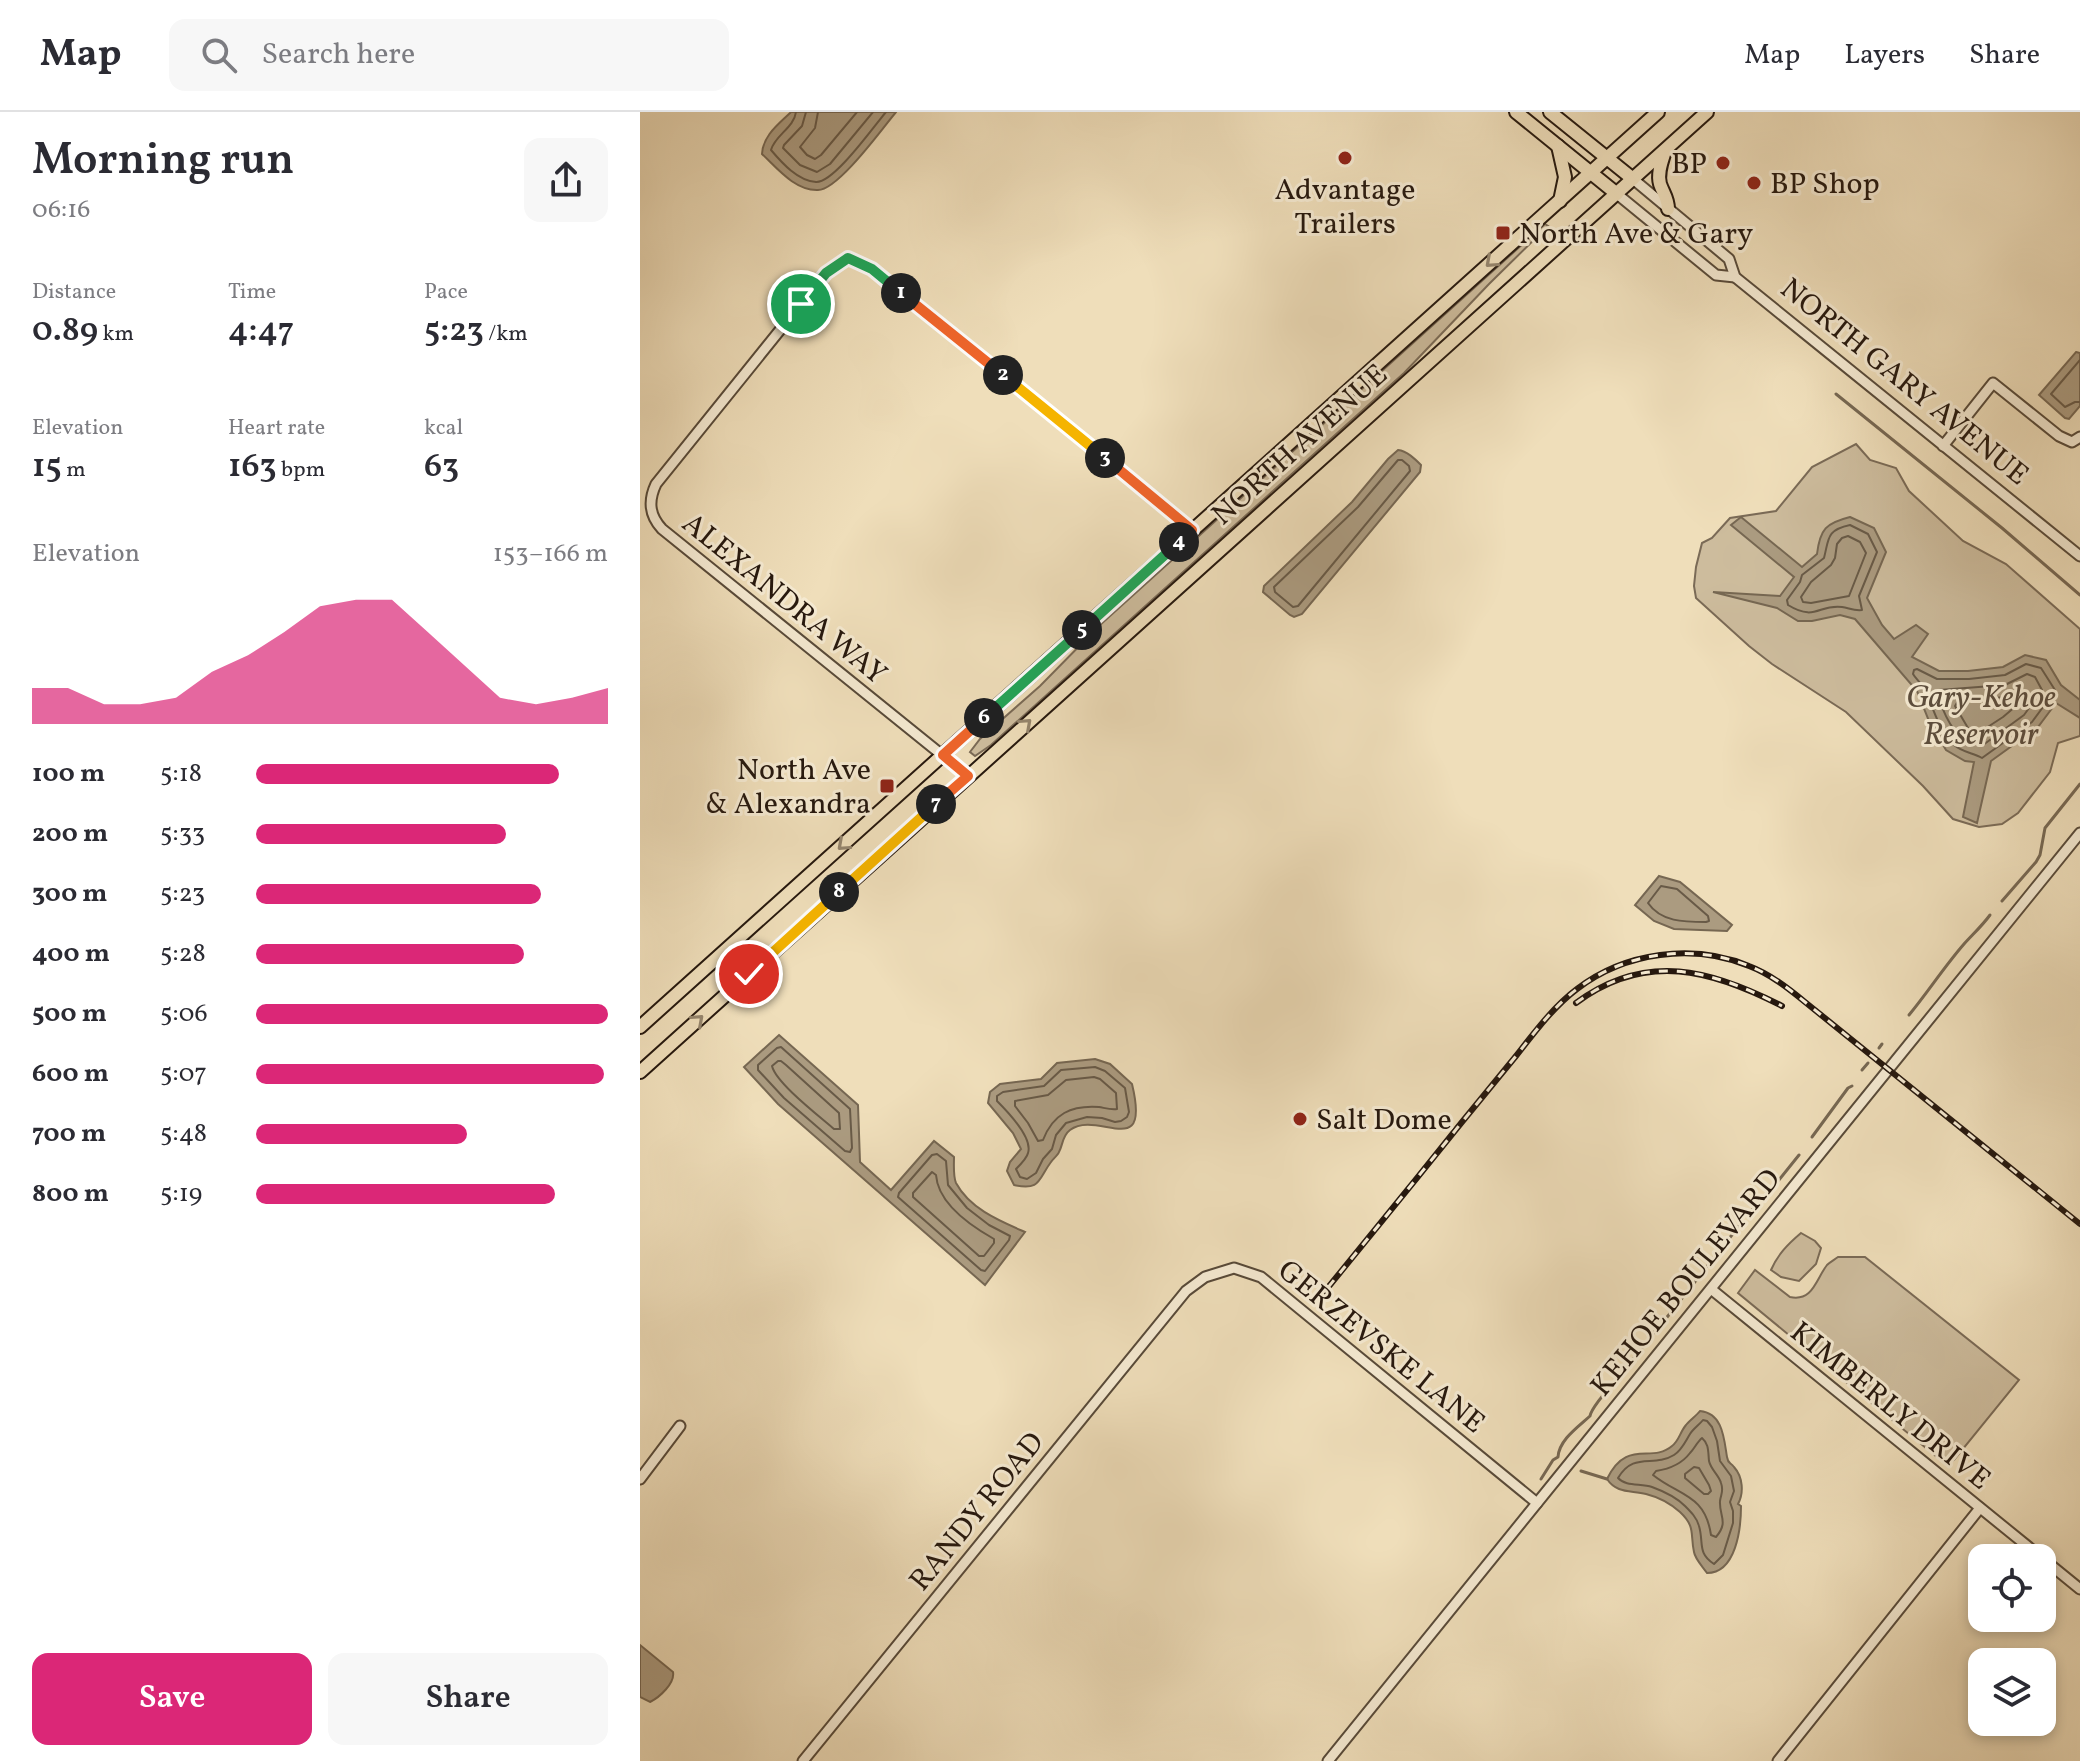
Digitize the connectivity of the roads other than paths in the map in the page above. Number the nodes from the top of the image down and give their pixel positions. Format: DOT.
graph roads {
  1 [pos="1516,112"];
  2 [pos="1550,112"];
  3 [pos="1658,112"];
  4 [pos="1707,112"];
  5 [pos="1558,146"];
  6 [pos="1666,150"];
  7 [pos="1607,158"];
  8 [pos="1591,173"];
  9 [pos="1633,179"];
  10 [pos="1617,194"];
  11 [pos="1560,201"];
  12 [pos="1668,209"];
  13 [pos="1735,277"];
  14 [pos="2080,437"];
  15 [pos="1943,446"];
  16 [pos="1192,530"];
  17 [pos="2080,556"];
  18 [pos="943,755"];
  19 [pos="968,776"];
  20 [pos="2080,833"];
  21 [pos="2069,847"];
  22 [pos="2080,856"];
  23 [pos="640,1027"];
  24 [pos="640,1072"];
  25 [pos="1711,1289"];
  26 [pos="1186,1291"];
  27 [pos="680,1426"];
  28 [pos="640,1479"];
  29 [pos="1537,1503"];
  30 [pos="1980,1508"];
  31 [pos="2025,1544"];
  32 [pos="2056,1569"];
  33 [pos="2080,1589"];
  34 [pos="803,1761"];
  35 [pos="1328,1761"];
  36 [pos="1778,1761"];
  1 -- 5 [label="main road, NORTH GARY AVENUE"];
  2 -- 7 [label="main road"];
  3 -- 7 [label="main road"];
  4 -- 6 [label="main road, NORTH AVENUE"];
  5 -- 8 [label="main road, NORTH GARY AVENUE"];
  5 -- 11 [label="main road"];
  6 -- 9 [label="main road, NORTH AVENUE"];
  6 -- 12 [label="main road"];
  7 -- 8 [label="main road"];
  7 -- 9 [label="main road"];
  8 -- 10 [label="main road, NORTH GARY AVENUE"];
  8 -- 11 [label="main road"];
  9 -- 10 [label="main road, NORTH AVENUE"];
  9 -- 12 [label="street, NORTH GARY AVENUE"];
  10 -- 13 [label="street, NORTH GARY AVENUE"];
  19 -- 10 [label="main road, NORTH AVENUE, one-way"];
  11 -- 16 [label="main road, one-way"];
  12 -- 13 [label="street, NORTH GARY AVENUE"];
  13 -- 15 [label="street, NORTH GARY AVENUE"];
  14 -- 15 [label="street"];
  15 -- 17 [label="street, NORTH GARY AVENUE"];
  16 -- 18 [label="main road"];
  16 -- 18 [label="street, ALEXANDRA WAY"];
  18 -- 19 [label="street, ALEXANDRA WAY"];
  18 -- 23 [label="main road, one-way"];
  24 -- 19 [label="main road, NORTH AVENUE, one-way"];
  20 -- 21 [label="street, KEHOE BOULEVARD"];
  21 -- 22 [label="street"];
  21 -- 25 [label="street, KEHOE BOULEVARD"];
  25 -- 29 [label="street, KEHOE BOULEVARD"];
  25 -- 30 [label="street, KIMBERLY DRIVE"];
  26 -- 29 [label="street, GERZEVSKE LANE"];
  26 -- 34 [label="street, RANDY ROAD"];
  27 -- 28 [label="street"];
  29 -- 35 [label="street, KEHOE BOULEVARD"];
  30 -- 31 [label="street, KIMBERLY DRIVE"];
  30 -- 36 [label="street"];
  32 -- 33 [label="street, KIMBERLY DRIVE"];
}
